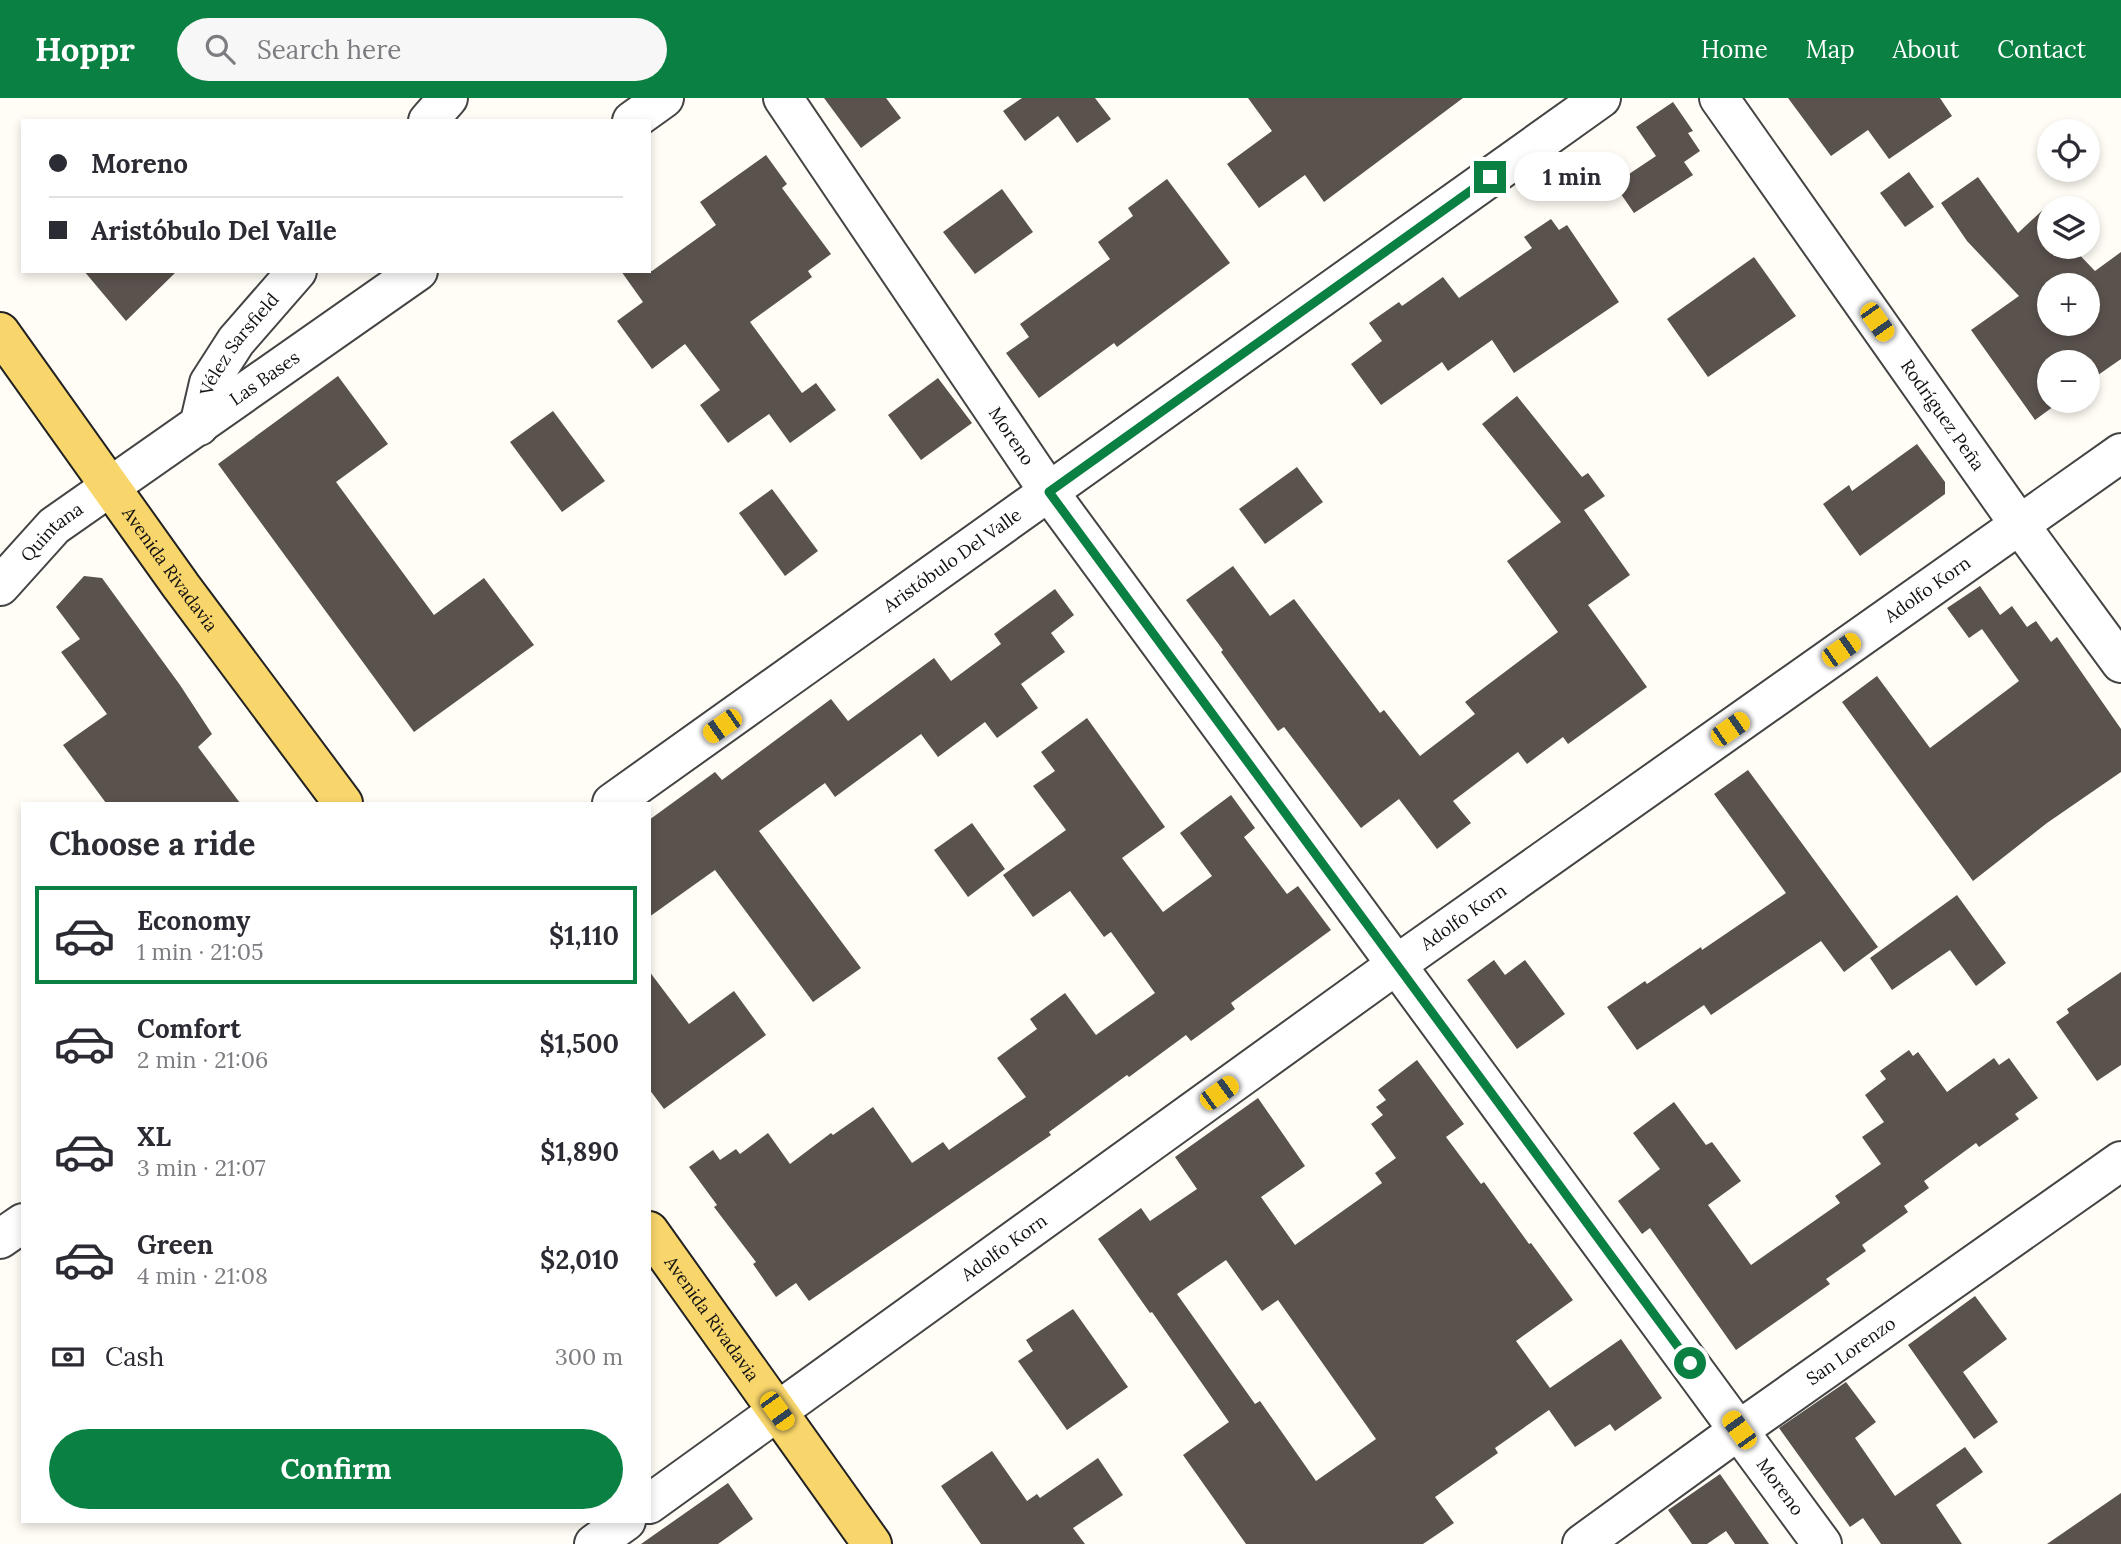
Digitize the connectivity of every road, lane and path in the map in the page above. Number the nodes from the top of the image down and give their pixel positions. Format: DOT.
graph roads {
  1 [pos="448,98"];
  2 [pos="664,98"];
  3 [pos="783,98"];
  4 [pos="1601,98"];
  5 [pos="1719,98"];
  6 [pos="430,119"];
  7 [pos="635,119"];
  8 [pos="295,273"];
  9 [pos="415,273"];
  10 [pos="0,332"];
  11 [pos="199,426"];
  12 [pos="2121,453"];
  13 [pos="111,488"];
  14 [pos="1049,492"];
  15 [pos="2019,524"];
  16 [pos="0,586"];
  17 [pos="2121,663"];
  18 [pos="342,802"];
  19 [pos="613,802"];
  20 [pos="1396,965"];
  21 [pos="2121,1161"];
  22 [pos="21,1224"];
  23 [pos="651,1234"];
  24 [pos="0,1239"];
  25 [pos="777,1411"];
  26 [pos="1739,1430"];
  27 [pos="651,1503"];
  28 [pos="623,1523"];
  29 [pos="594,1544"];
  30 [pos="872,1544"];
  31 [pos="1582,1544"];
  32 [pos="1822,1544"];
  1 -- 6 [label="street"];
  2 -- 7 [label="street"];
  3 -- 14 [label="street, Moreno"];
  4 -- 14 [label="street, Aristóbulo Del Valle"];
  5 -- 15 [label="street, Rodríguez Peña"];
  8 -- 11 [label="street, Vélez Sarsfield"];
  9 -- 11 [label="street, Las Bases"];
  10 -- 13 [label="main road, Avenida Rivadavia"];
  11 -- 13 [label="street, Las Bases"];
  12 -- 15 [label="street, Adolfo Korn"];
  13 -- 16 [label="street, Quintana"];
  13 -- 18 [label="main road, Avenida Rivadavia"];
  14 -- 19 [label="street, Aristóbulo Del Valle"];
  14 -- 20 [label="street, Moreno"];
  15 -- 17 [label="street, Rodríguez Peña"];
  15 -- 20 [label="street, Adolfo Korn"];
  20 -- 25 [label="street, Adolfo Korn"];
  20 -- 26 [label="street, Moreno"];
  21 -- 26 [label="street, San Lorenzo"];
  22 -- 24 [label="street"];
  23 -- 25 [label="main road, Avenida Rivadavia"];
  25 -- 27 [label="street, Adolfo Korn"];
  25 -- 30 [label="main road, Avenida Rivadavia"];
  26 -- 31 [label="street, San Lorenzo"];
  26 -- 32 [label="street, Moreno"];
  28 -- 29 [label="street"];
}
